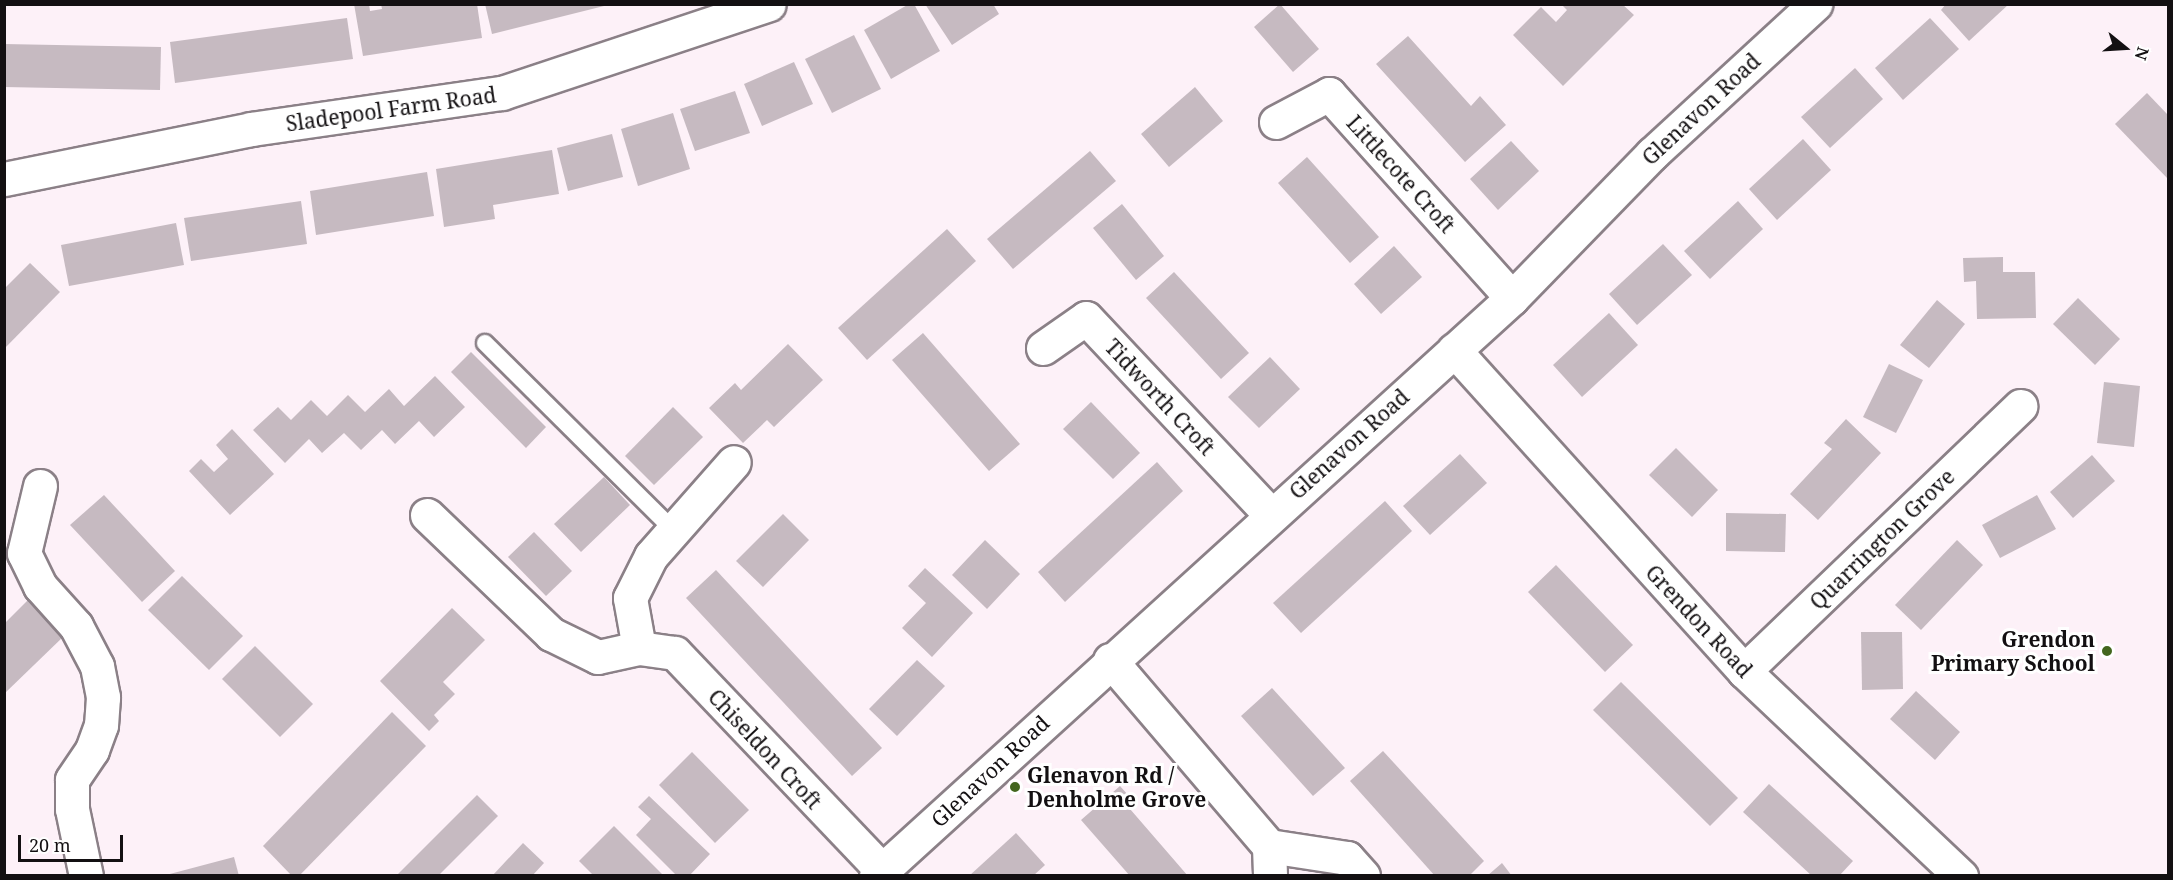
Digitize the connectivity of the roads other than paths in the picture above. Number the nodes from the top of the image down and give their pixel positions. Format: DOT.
graph roads {
  1 [pos="769,4"];
  2 [pos="1797,10"];
  3 [pos="1276,122"];
  4 [pos="4,179"];
  5 [pos="1512,298"];
  6 [pos="485,343"];
  7 [pos="1043,348"];
  8 [pos="1454,350"];
  9 [pos="2020,406"];
  10 [pos="734,462"];
  11 [pos="40,486"];
  12 [pos="1270,514"];
  13 [pos="427,515"];
  14 [pos="674,531"];
  15 [pos="14,555"];
  16 [pos="639,648"];
  17 [pos="1110,660"];
  18 [pos="1744,671"];
  19 [pos="1270,861"];
  20 [pos="879,873"];
  21 [pos="86,876"];
  22 [pos="1363,876"];
  23 [pos="1961,876"];
  1 -- 4 [label="street, Sladepool Farm Road"];
  2 -- 5 [label="street, Glenavon Road"];
  3 -- 5 [label="street, Littlecote Croft"];
  5 -- 8 [label="street, Glenavon Road"];
  6 -- 14 [label="lane"];
  7 -- 12 [label="street, Tidworth Croft"];
  8 -- 12 [label="street, Glenavon Road"];
  8 -- 18 [label="street, Grendon Road"];
  9 -- 18 [label="street, Quarrington Grove"];
  10 -- 14 [label="street"];
  11 -- 15 [label="street"];
  12 -- 17 [label="street, Glenavon Road"];
  13 -- 16 [label="street, Chiseldon Croft"];
  14 -- 16 [label="street"];
  15 -- 21 [label="street"];
  16 -- 20 [label="street, Chiseldon Croft"];
  17 -- 19 [label="street"];
  17 -- 20 [label="street, Glenavon Road"];
  18 -- 23 [label="street, Grendon Road"];
  19 -- 22 [label="street"];
}
